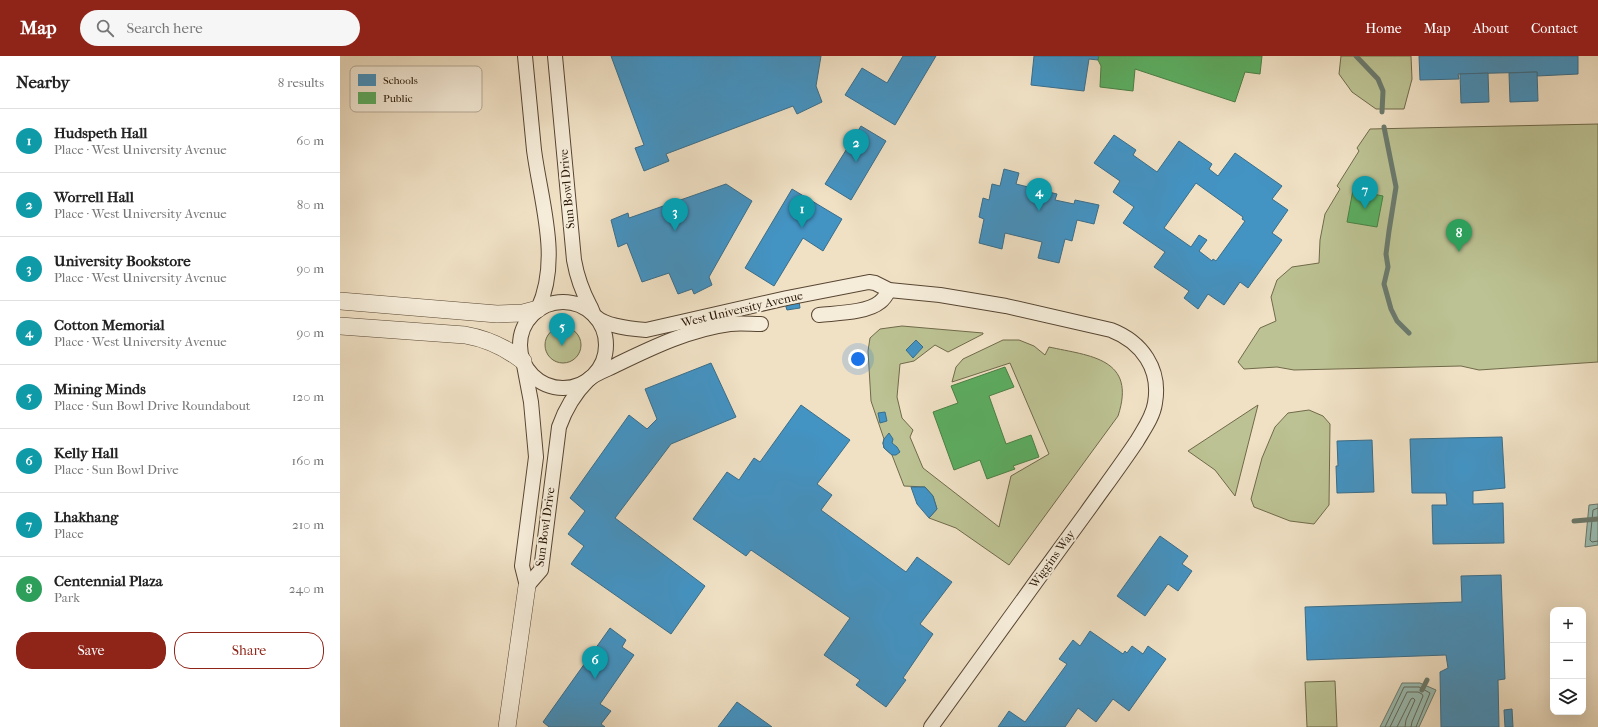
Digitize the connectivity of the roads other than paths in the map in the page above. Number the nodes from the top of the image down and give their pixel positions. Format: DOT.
graph roads {
  1 [pos="526,56"];
  2 [pos="554,56"];
  3 [pos="890,290"];
  4 [pos="340,301"];
  5 [pos="538,309"];
  6 [pos="819,315"];
  7 [pos="596,317"];
  8 [pos="761,324"];
  9 [pos="340,326"];
  10 [pos="523,361"];
  11 [pos="589,379"];
  12 [pos="1157,384"];
  13 [pos="527,586"];
  14 [pos="507,727"];
  15 [pos="931,727"];
  1 -- 5 [label="street, Sun Bowl Drive"];
  2 -- 7 [label="street, Sun Bowl Drive"];
  3 -- 6 [label="street"];
  3 -- 7 [label="street, West University Avenue"];
  3 -- 12 [label="street, West University Avenue"];
  4 -- 5 [label="street"];
  5 -- 7 [label="street"];
  5 -- 10 [label="street"];
  7 -- 11 [label="street"];
  8 -- 11 [label="street, West University Avenue"];
  9 -- 10 [label="street"];
  10 -- 11 [label="street"];
  10 -- 13 [label="street"];
  11 -- 13 [label="street, Sun Bowl Drive"];
  12 -- 15 [label="street, Wiggins Way"];
  13 -- 14 [label="street"];
}
